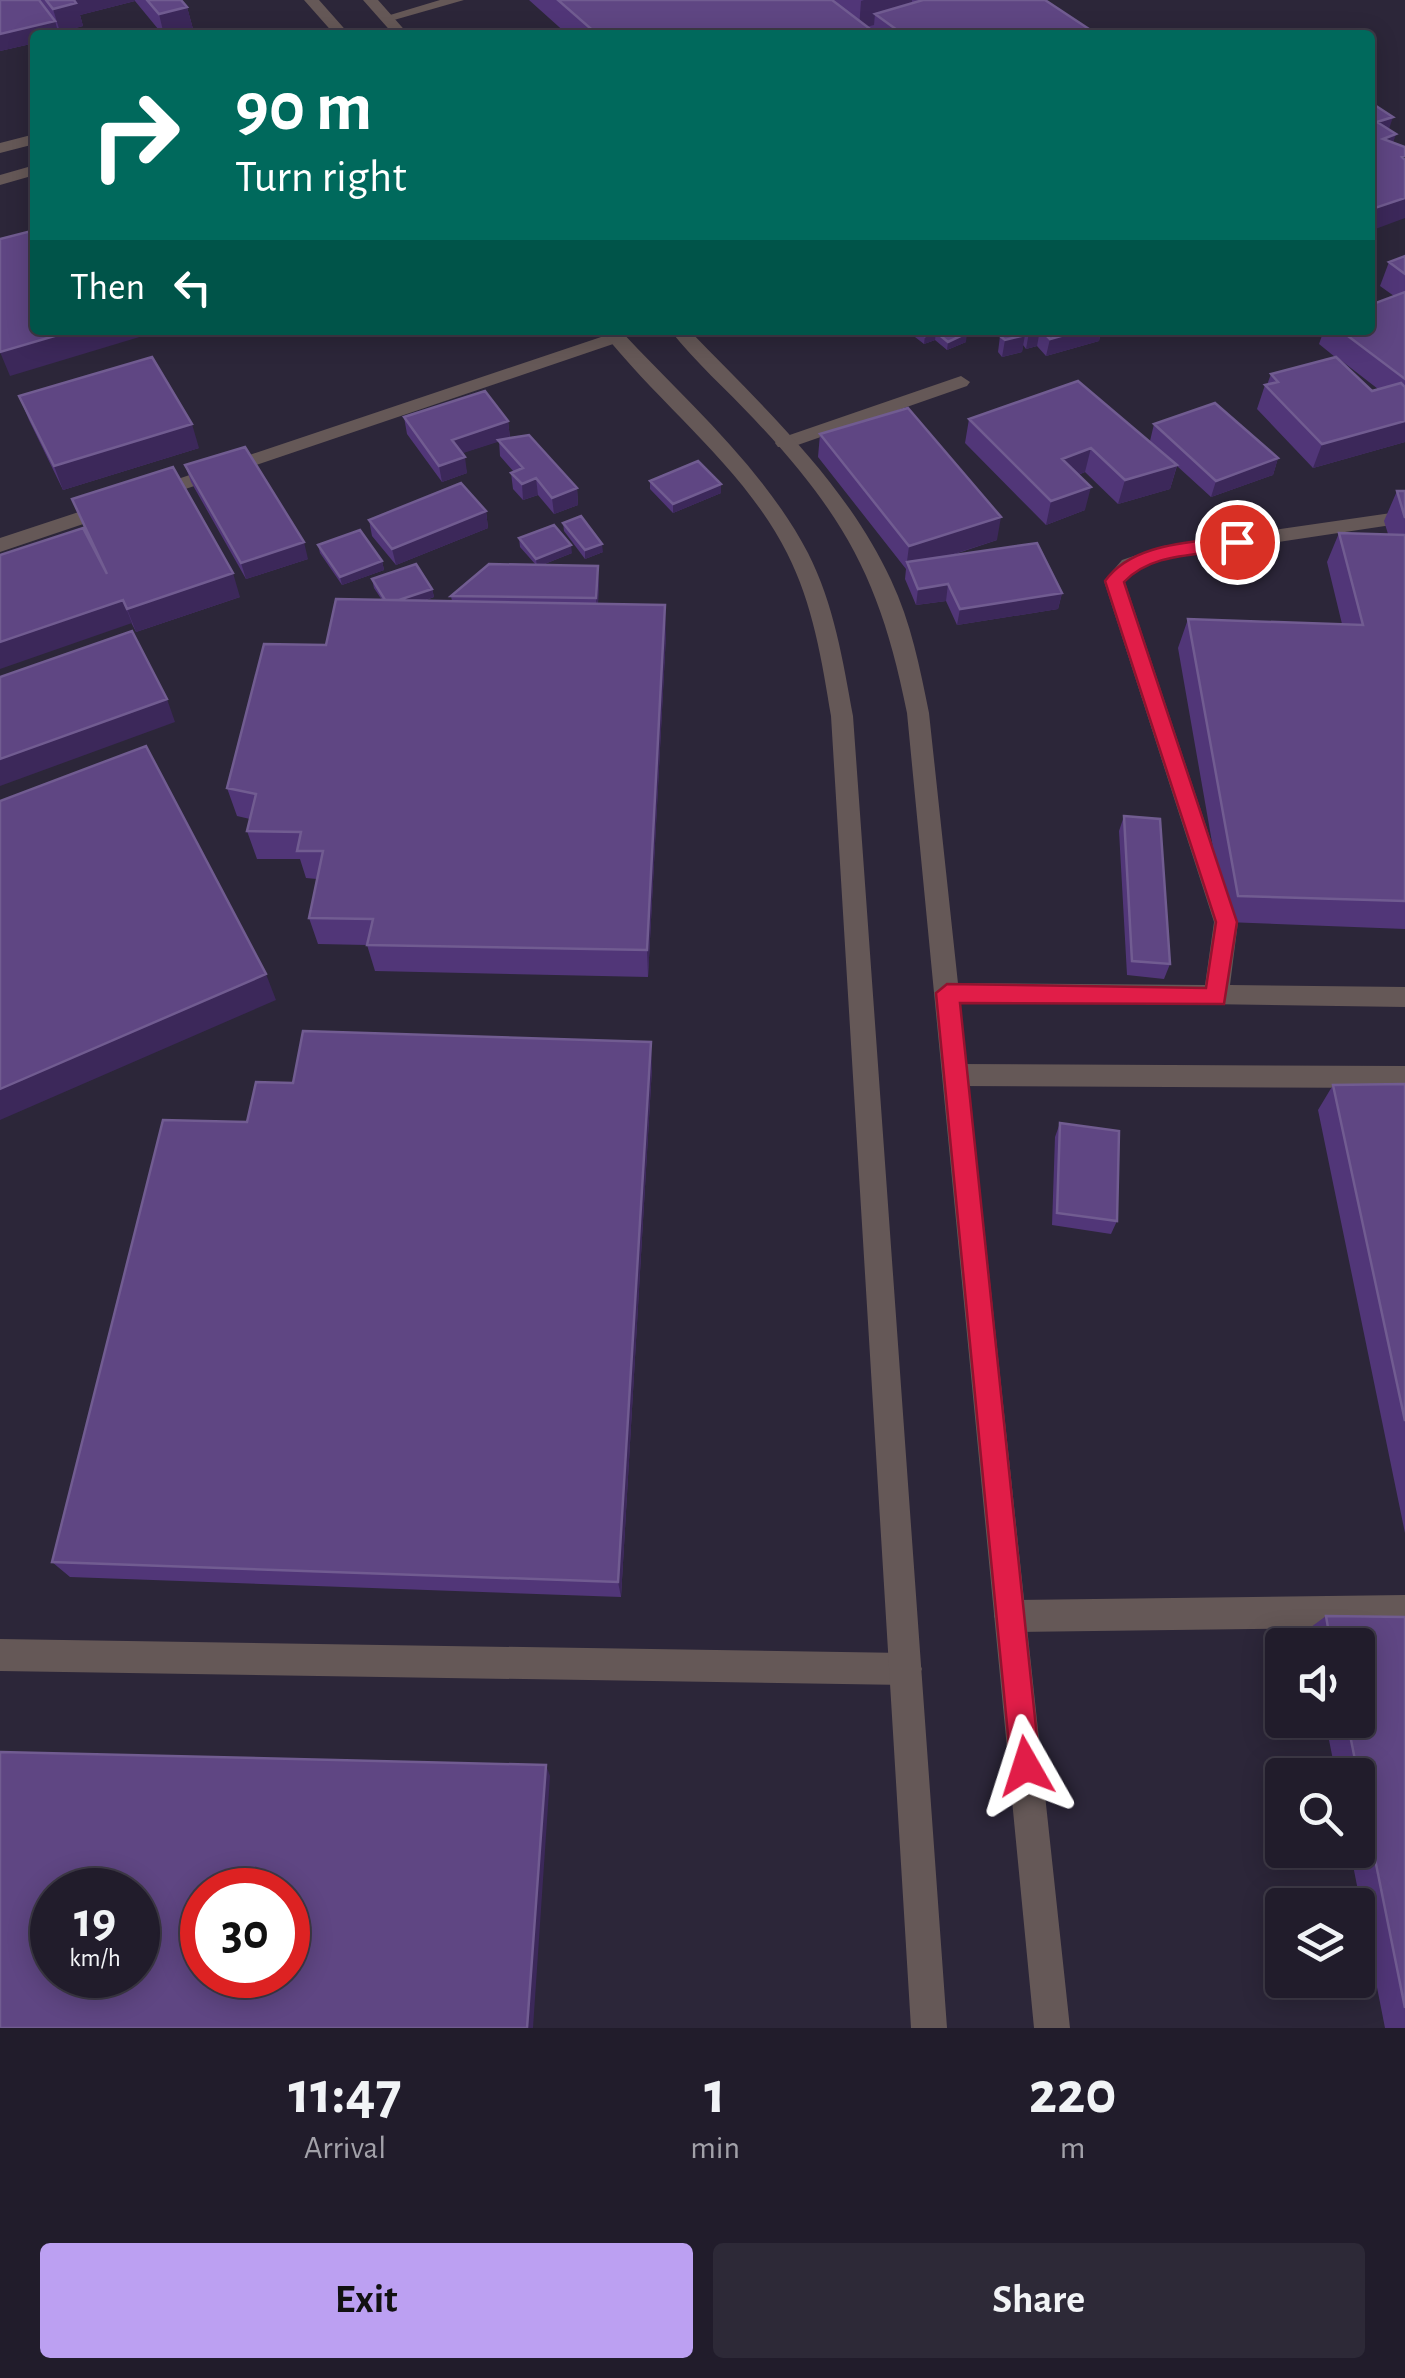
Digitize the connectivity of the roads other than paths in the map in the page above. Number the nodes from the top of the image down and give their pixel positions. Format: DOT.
graph roads {
  1 [pos="311,0"];
  2 [pos="370,0"];
  3 [pos="458,0"];
  4 [pos="386,18"];
  5 [pos="338,30"];
  6 [pos="397,30"];
  7 [pos="30,140"];
  8 [pos="0,148"];
  9 [pos="30,171"];
  10 [pos="0,180"];
  11 [pos="607,335"];
  12 [pos="615,335"];
  13 [pos="683,335"];
  14 [pos="961,382"];
  15 [pos="785,444"];
  16 [pos="1405,517"];
  17 [pos="0,545"];
  18 [pos="947,993"];
  19 [pos="1216,997"];
  20 [pos="1405,998"];
  21 [pos="955,1074"];
  22 [pos="1405,1077"];
  23 [pos="1405,1610"];
  24 [pos="1010,1616"];
  25 [pos="0,1656"];
  26 [pos="906,1669"];
  27 [pos="930,2028"];
  28 [pos="1052,2028"];
  1 -- 5 [label="street"];
  2 -- 4 [label="street"];
  3 -- 4 [label="street"];
  4 -- 6 [label="street"];
  7 -- 8 [label="street"];
  9 -- 10 [label="street"];
  11 -- 17 [label="street"];
  12 -- 26 [label="street"];
  13 -- 15 [label="street"];
  14 -- 15 [label="street"];
  15 -- 18 [label="street"];
  16 -- 19 [label="street"];
  18 -- 19 [label="street"];
  18 -- 21 [label="street"];
  19 -- 20 [label="street"];
  21 -- 22 [label="street"];
  21 -- 24 [label="street"];
  23 -- 24 [label="street"];
  24 -- 28 [label="street"];
  25 -- 26 [label="street"];
  26 -- 27 [label="street"];
}
